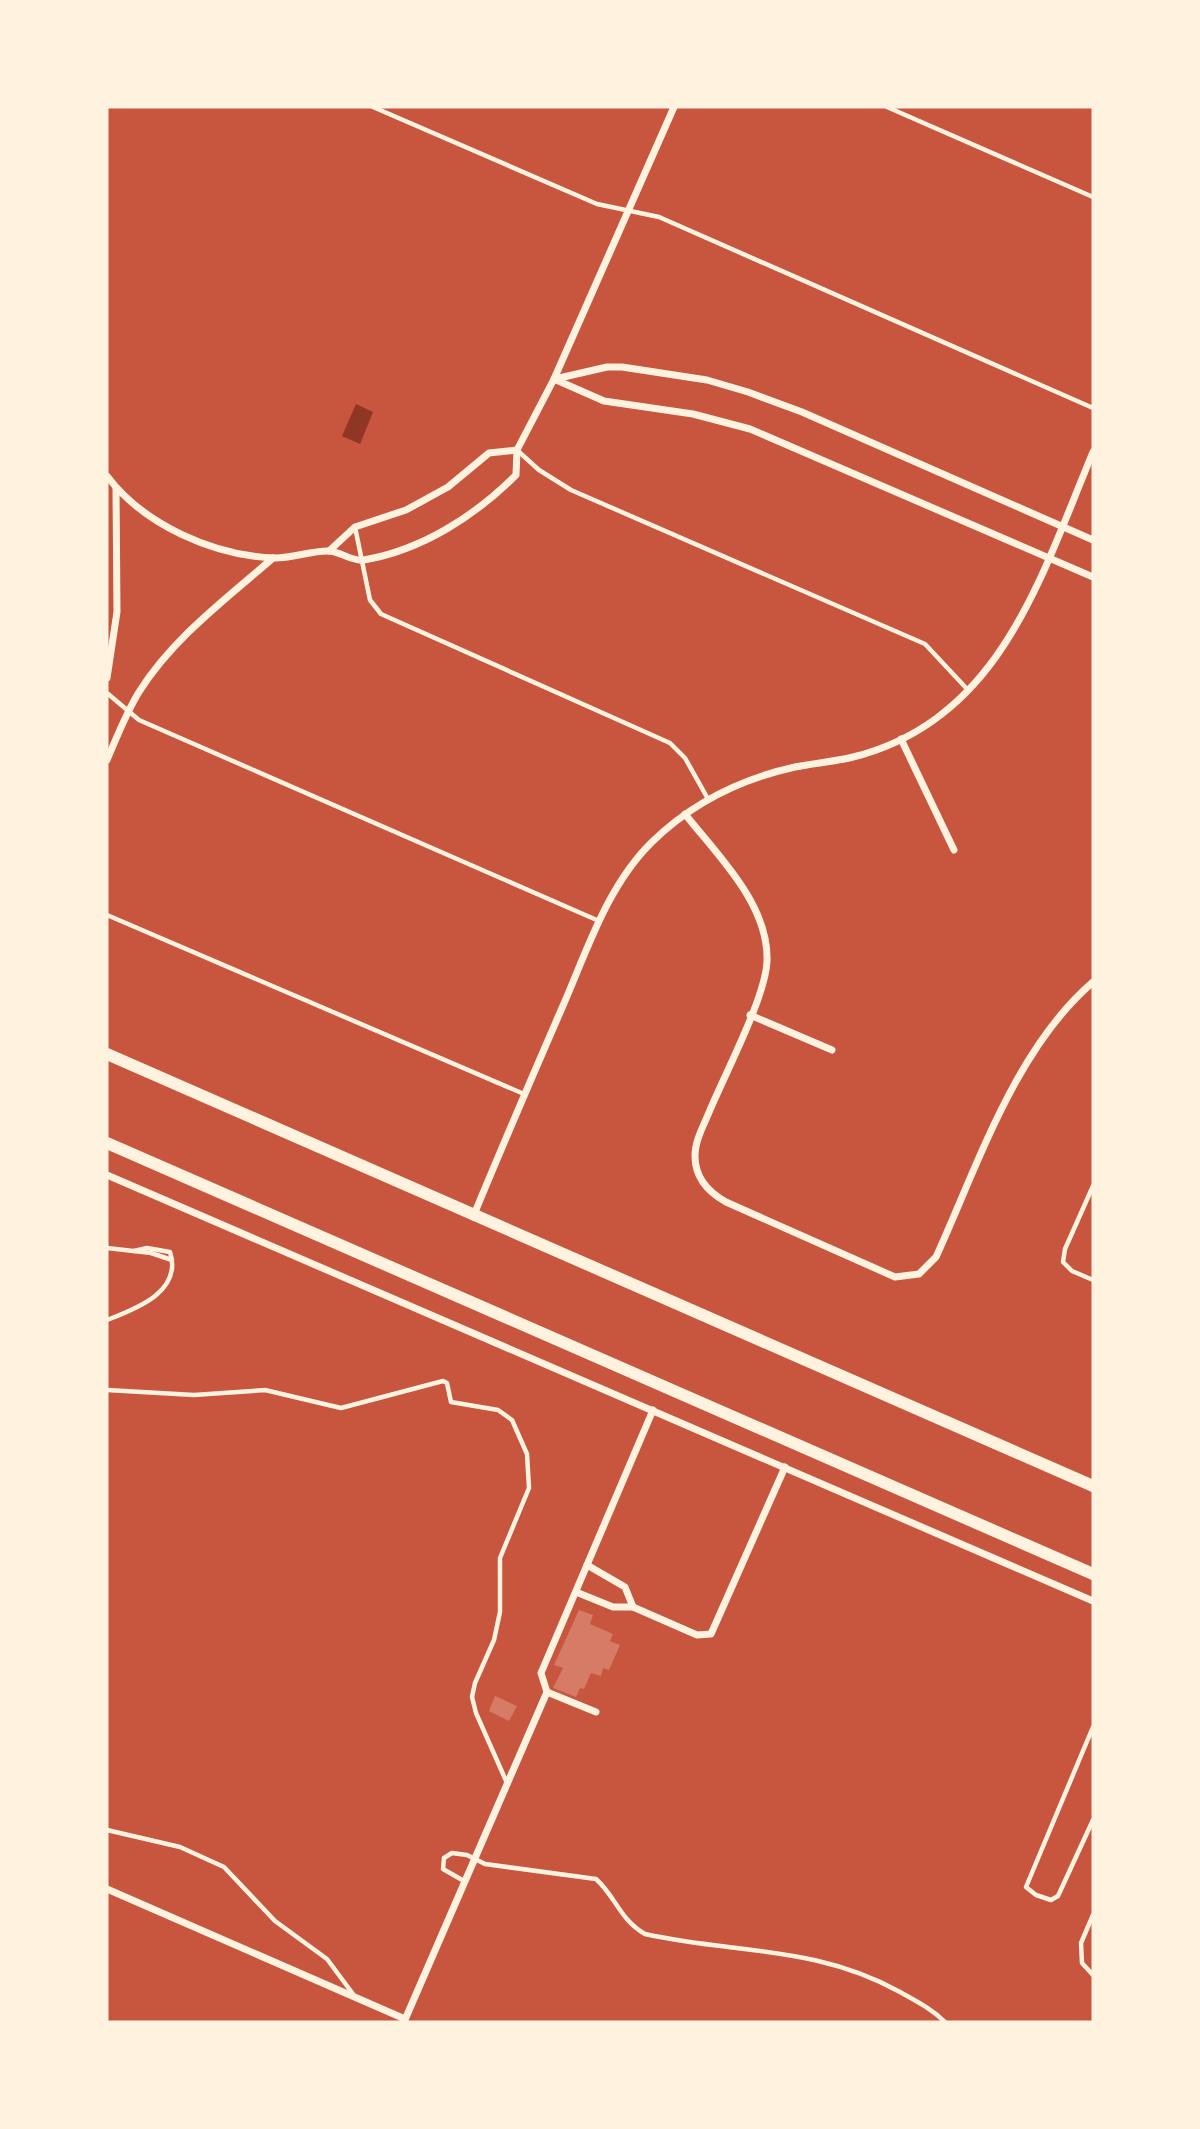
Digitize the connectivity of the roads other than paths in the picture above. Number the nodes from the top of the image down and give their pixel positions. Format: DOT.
graph roads {
  1 [pos="373,107"];
  2 [pos="674,107"];
  3 [pos="887,107"];
  4 [pos="1093,197"];
  5 [pos="629,210"];
  6 [pos="554,379"];
  7 [pos="1093,408"];
  8 [pos="517,450"];
  9 [pos="1093,452"];
  10 [pos="107,476"];
  11 [pos="116,488"];
  12 [pos="355,527"];
  13 [pos="1062,527"];
  14 [pos="1093,540"];
  15 [pos="329,551"];
  16 [pos="273,558"];
  17 [pos="1049,558"];
  18 [pos="360,561"];
  19 [pos="1093,577"];
  20 [pos="107,678"];
  21 [pos="969,691"];
  22 [pos="107,693"];
  23 [pos="128,711"];
  24 [pos="901,739"];
  25 [pos="107,760"];
  26 [pos="708,799"];
  27 [pos="685,814"];
  28 [pos="954,850"];
  29 [pos="107,915"];
  30 [pos="599,922"];
  31 [pos="1093,982"];
  32 [pos="750,1015"];
  33 [pos="832,1050"];
  34 [pos="107,1055"];
  35 [pos="525,1094"];
  36 [pos="107,1143"];
  37 [pos="107,1175"];
  38 [pos="1093,1186"];
  39 [pos="473,1217"];
  40 [pos="107,1248"];
  41 [pos="1093,1280"];
  42 [pos="107,1320"];
  43 [pos="107,1390"];
  44 [pos="653,1410"];
  45 [pos="785,1467"];
  46 [pos="1093,1486"];
  47 [pos="587,1565"];
  48 [pos="1093,1574"];
  49 [pos="576,1592"];
  50 [pos="1093,1601"];
  51 [pos="633,1607"];
  52 [pos="547,1692"];
  53 [pos="596,1712"];
  54 [pos="1093,1727"];
  55 [pos="508,1784"];
  56 [pos="1093,1820"];
  57 [pos="107,1830"];
  58 [pos="475,1858"];
  59 [pos="466,1881"];
  60 [pos="107,1889"];
  61 [pos="1093,1915"];
  62 [pos="1093,1975"];
  63 [pos="354,1996"];
  64 [pos="404,2020"];
  65 [pos="945,2022"];
  1 -- 5 [label="lane"];
  2 -- 5 [label="street"];
  3 -- 4 [label="lane"];
  5 -- 6 [label="street"];
  5 -- 7 [label="lane"];
  6 -- 8 [label="street"];
  6 -- 13 [label="street"];
  6 -- 17 [label="street"];
  8 -- 12 [label="street"];
  8 -- 18 [label="street"];
  8 -- 21 [label="lane"];
  9 -- 13 [label="street"];
  10 -- 11 [label="street"];
  11 -- 16 [label="street"];
  11 -- 20 [label="street"];
  12 -- 15 [label="street"];
  12 -- 18 [label="lane"];
  13 -- 14 [label="street"];
  13 -- 17 [label="street"];
  15 -- 16 [label="street"];
  15 -- 18 [label="street"];
  16 -- 23 [label="street"];
  17 -- 19 [label="street"];
  17 -- 21 [label="street"];
  18 -- 26 [label="lane"];
  21 -- 24 [label="street"];
  22 -- 23 [label="lane"];
  23 -- 25 [label="street"];
  23 -- 30 [label="lane"];
  24 -- 26 [label="street"];
  24 -- 28 [label="street"];
  26 -- 27 [label="street"];
  27 -- 30 [label="street"];
  27 -- 32 [label="street"];
  29 -- 35 [label="lane"];
  30 -- 35 [label="street"];
  31 -- 32 [label="street"];
  32 -- 33 [label="street"];
  34 -- 39 [label="main road"];
  35 -- 39 [label="street"];
  36 -- 48 [label="main road"];
  37 -- 44 [label="street"];
  38 -- 41 [label="lane"];
  39 -- 46 [label="main road"];
  40 -- 42 [label="lane"];
  43 -- 55 [label="lane"];
  44 -- 45 [label="street"];
  44 -- 47 [label="street"];
  45 -- 50 [label="street"];
  45 -- 51 [label="street"];
  47 -- 49 [label="street"];
  47 -- 51 [label="street"];
  49 -- 51 [label="street"];
  49 -- 52 [label="street"];
  52 -- 53 [label="street"];
  52 -- 55 [label="street"];
  54 -- 56 [label="lane"];
  55 -- 58 [label="street"];
  57 -- 63 [label="lane"];
  58 -- 59 [label="street"];
  58 -- 59 [label="lane"];
  58 -- 65 [label="lane"];
  59 -- 64 [label="street"];
  60 -- 63 [label="street"];
  61 -- 62 [label="lane"];
  63 -- 64 [label="street"];
}
